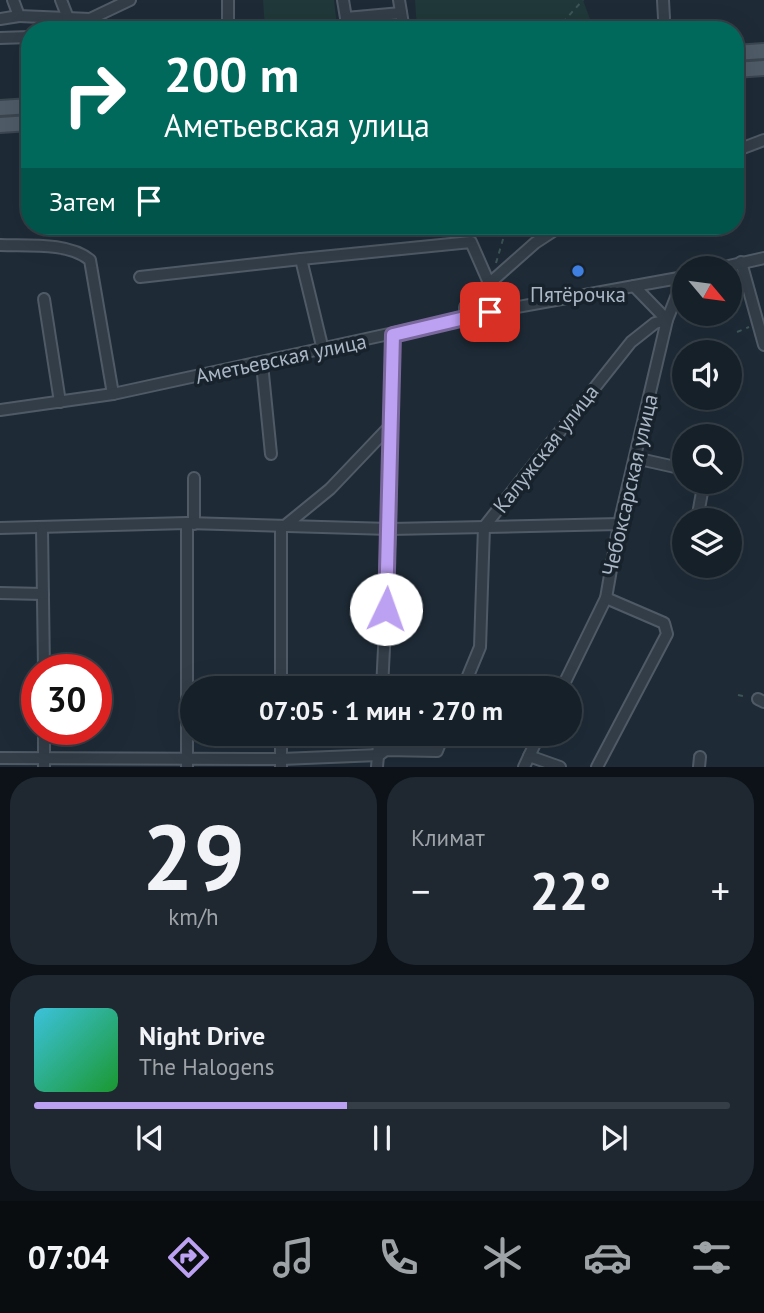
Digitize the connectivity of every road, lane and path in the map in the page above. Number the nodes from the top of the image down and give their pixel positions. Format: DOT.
graph roads {
  1 [pos="13,0"];
  2 [pos="61,0"];
  3 [pos="130,0"];
  4 [pos="228,0"];
  5 [pos="343,0"];
  6 [pos="399,0"];
  7 [pos="583,0"];
  8 [pos="663,0"];
  9 [pos="401,13"];
  10 [pos="19,16"];
  11 [pos="68,18"];
  12 [pos="664,18"];
  13 [pos="0,19"];
  14 [pos="229,21"];
  15 [pos="346,21"];
  16 [pos="362,21"];
  17 [pos="402,21"];
  18 [pos="564,21"];
  19 [pos="21,37"];
  20 [pos="0,38"];
  21 [pos="764,68"];
  22 [pos="744,69"];
  23 [pos="21,107"];
  24 [pos="0,108"];
  25 [pos="21,124"];
  26 [pos="0,125"];
  27 [pos="764,140"];
  28 [pos="744,147"];
  29 [pos="504,235"];
  30 [pos="547,235"];
  31 [pos="0,245"];
  32 [pos="764,258"];
  33 [pos="301,259"];
  34 [pos="742,262"];
  35 [pos="742,265"];
  36 [pos="140,277"];
  37 [pos="491,279"];
  38 [pos="672,279"];
  39 [pos="634,286"];
  40 [pos="44,299"];
  41 [pos="672,307"];
  42 [pos="465,318"];
  43 [pos="667,320"];
  44 [pos="760,324"];
  45 [pos="737,332"];
  46 [pos="393,335"];
  47 [pos="764,345"];
  48 [pos="323,350"];
  49 [pos="262,364"];
  50 [pos="113,394"];
  51 [pos="60,402"];
  52 [pos="0,410"];
  53 [pos="391,425"];
  54 [pos="271,454"];
  55 [pos="635,458"];
  56 [pos="672,467"];
  57 [pos="194,478"];
  58 [pos="191,524"];
  59 [pos="620,524"];
  60 [pos="484,527"];
  61 [pos="0,528"];
  62 [pos="43,528"];
  63 [pos="281,529"];
  64 [pos="390,530"];
  65 [pos="0,593"];
  66 [pos="43,594"];
  67 [pos="606,598"];
  68 [pos="44,654"];
  69 [pos="281,676"];
  70 [pos="383,676"];
  71 [pos="468,676"];
  72 [pos="568,676"];
  73 [pos="379,746"];
  74 [pos="439,746"];
  75 [pos="534,746"];
  76 [pos="379,755"];
  77 [pos="529,755"];
  78 [pos="0,758"];
  79 [pos="44,762"];
  80 [pos="187,763"];
  81 [pos="281,763"];
  82 [pos="377,767"];
  83 [pos="524,767"];
  84 [pos="560,767"];
  85 [pos="597,767"];
  1 -- 10 [label="street"];
  2 -- 11 [label="street"];
  3 -- 11 [label="street"];
  4 -- 14 [label="street"];
  5 -- 15 [label="street"];
  6 -- 9 [label="street"];
  7 -- 18 [label="path"];
  8 -- 12 [label="street"];
  9 -- 16 [label="street"];
  9 -- 17 [label="street"];
  10 -- 11 [label="street"];
  10 -- 13 [label="street"];
  19 -- 20 [label="street"];
  21 -- 22 [label="main road"];
  23 -- 24 [label="main road"];
  25 -- 26 [label="main road"];
  27 -- 28 [label="street"];
  29 -- 37 [label="path"];
  30 -- 37 [label="street"];
  31 -- 50 [label="street"];
  32 -- 34 [label="street"];
  33 -- 36 [label="street"];
  33 -- 37 [label="street"];
  33 -- 48 [label="street"];
  35 -- 44 [label="street"];
  37 -- 42 [label="street"];
  38 -- 39 [label="street, Аметьевская улица"];
  39 -- 42 [label="street, Аметьевская улица"];
  39 -- 43 [label="street"];
  40 -- 51 [label="street"];
  41 -- 43 [label="street, Чебоксарская улица"];
  42 -- 46 [label="street, Аметьевская улица"];
  43 -- 55 [label="street, Чебоксарская улица"];
  43 -- 60 [label="street, Калужская улица"];
  44 -- 45 [label="path"];
  44 -- 47 [label="street"];
  46 -- 48 [label="street, Аметьевская улица"];
  46 -- 53 [label="street"];
  48 -- 49 [label="street, Аметьевская улица"];
  49 -- 50 [label="street, Аметьевская улица"];
  49 -- 54 [label="street"];
  50 -- 51 [label="street, Аметьевская улица"];
  51 -- 52 [label="street, Аметьевская улица"];
  53 -- 63 [label="street"];
  53 -- 64 [label="street"];
  55 -- 56 [label="street"];
  55 -- 59 [label="street, Чебоксарская улица"];
  57 -- 58 [label="street"];
  58 -- 62 [label="street"];
  58 -- 63 [label="street"];
  58 -- 80 [label="street"];
  59 -- 60 [label="street"];
  59 -- 67 [label="street, Чебоксарская улица"];
  60 -- 64 [label="street"];
  60 -- 71 [label="street, Калужская улица"];
  61 -- 62 [label="street"];
  62 -- 66 [label="street"];
  63 -- 64 [label="street"];
  63 -- 69 [label="street"];
  64 -- 70 [label="street"];
  65 -- 66 [label="street"];
  66 -- 68 [label="street"];
  67 -- 72 [label="street, Чебоксарская улица"];
  67 -- 85 [label="street"];
  73 -- 76 [label="street"];
  74 -- 76 [label="street"];
  75 -- 77 [label="street"];
  76 -- 81 [label="street"];
  76 -- 82 [label="street"];
  77 -- 83 [label="street"];
  77 -- 84 [label="street"];
  78 -- 79 [label="street"];
  79 -- 80 [label="street"];
  80 -- 81 [label="street"];
}
